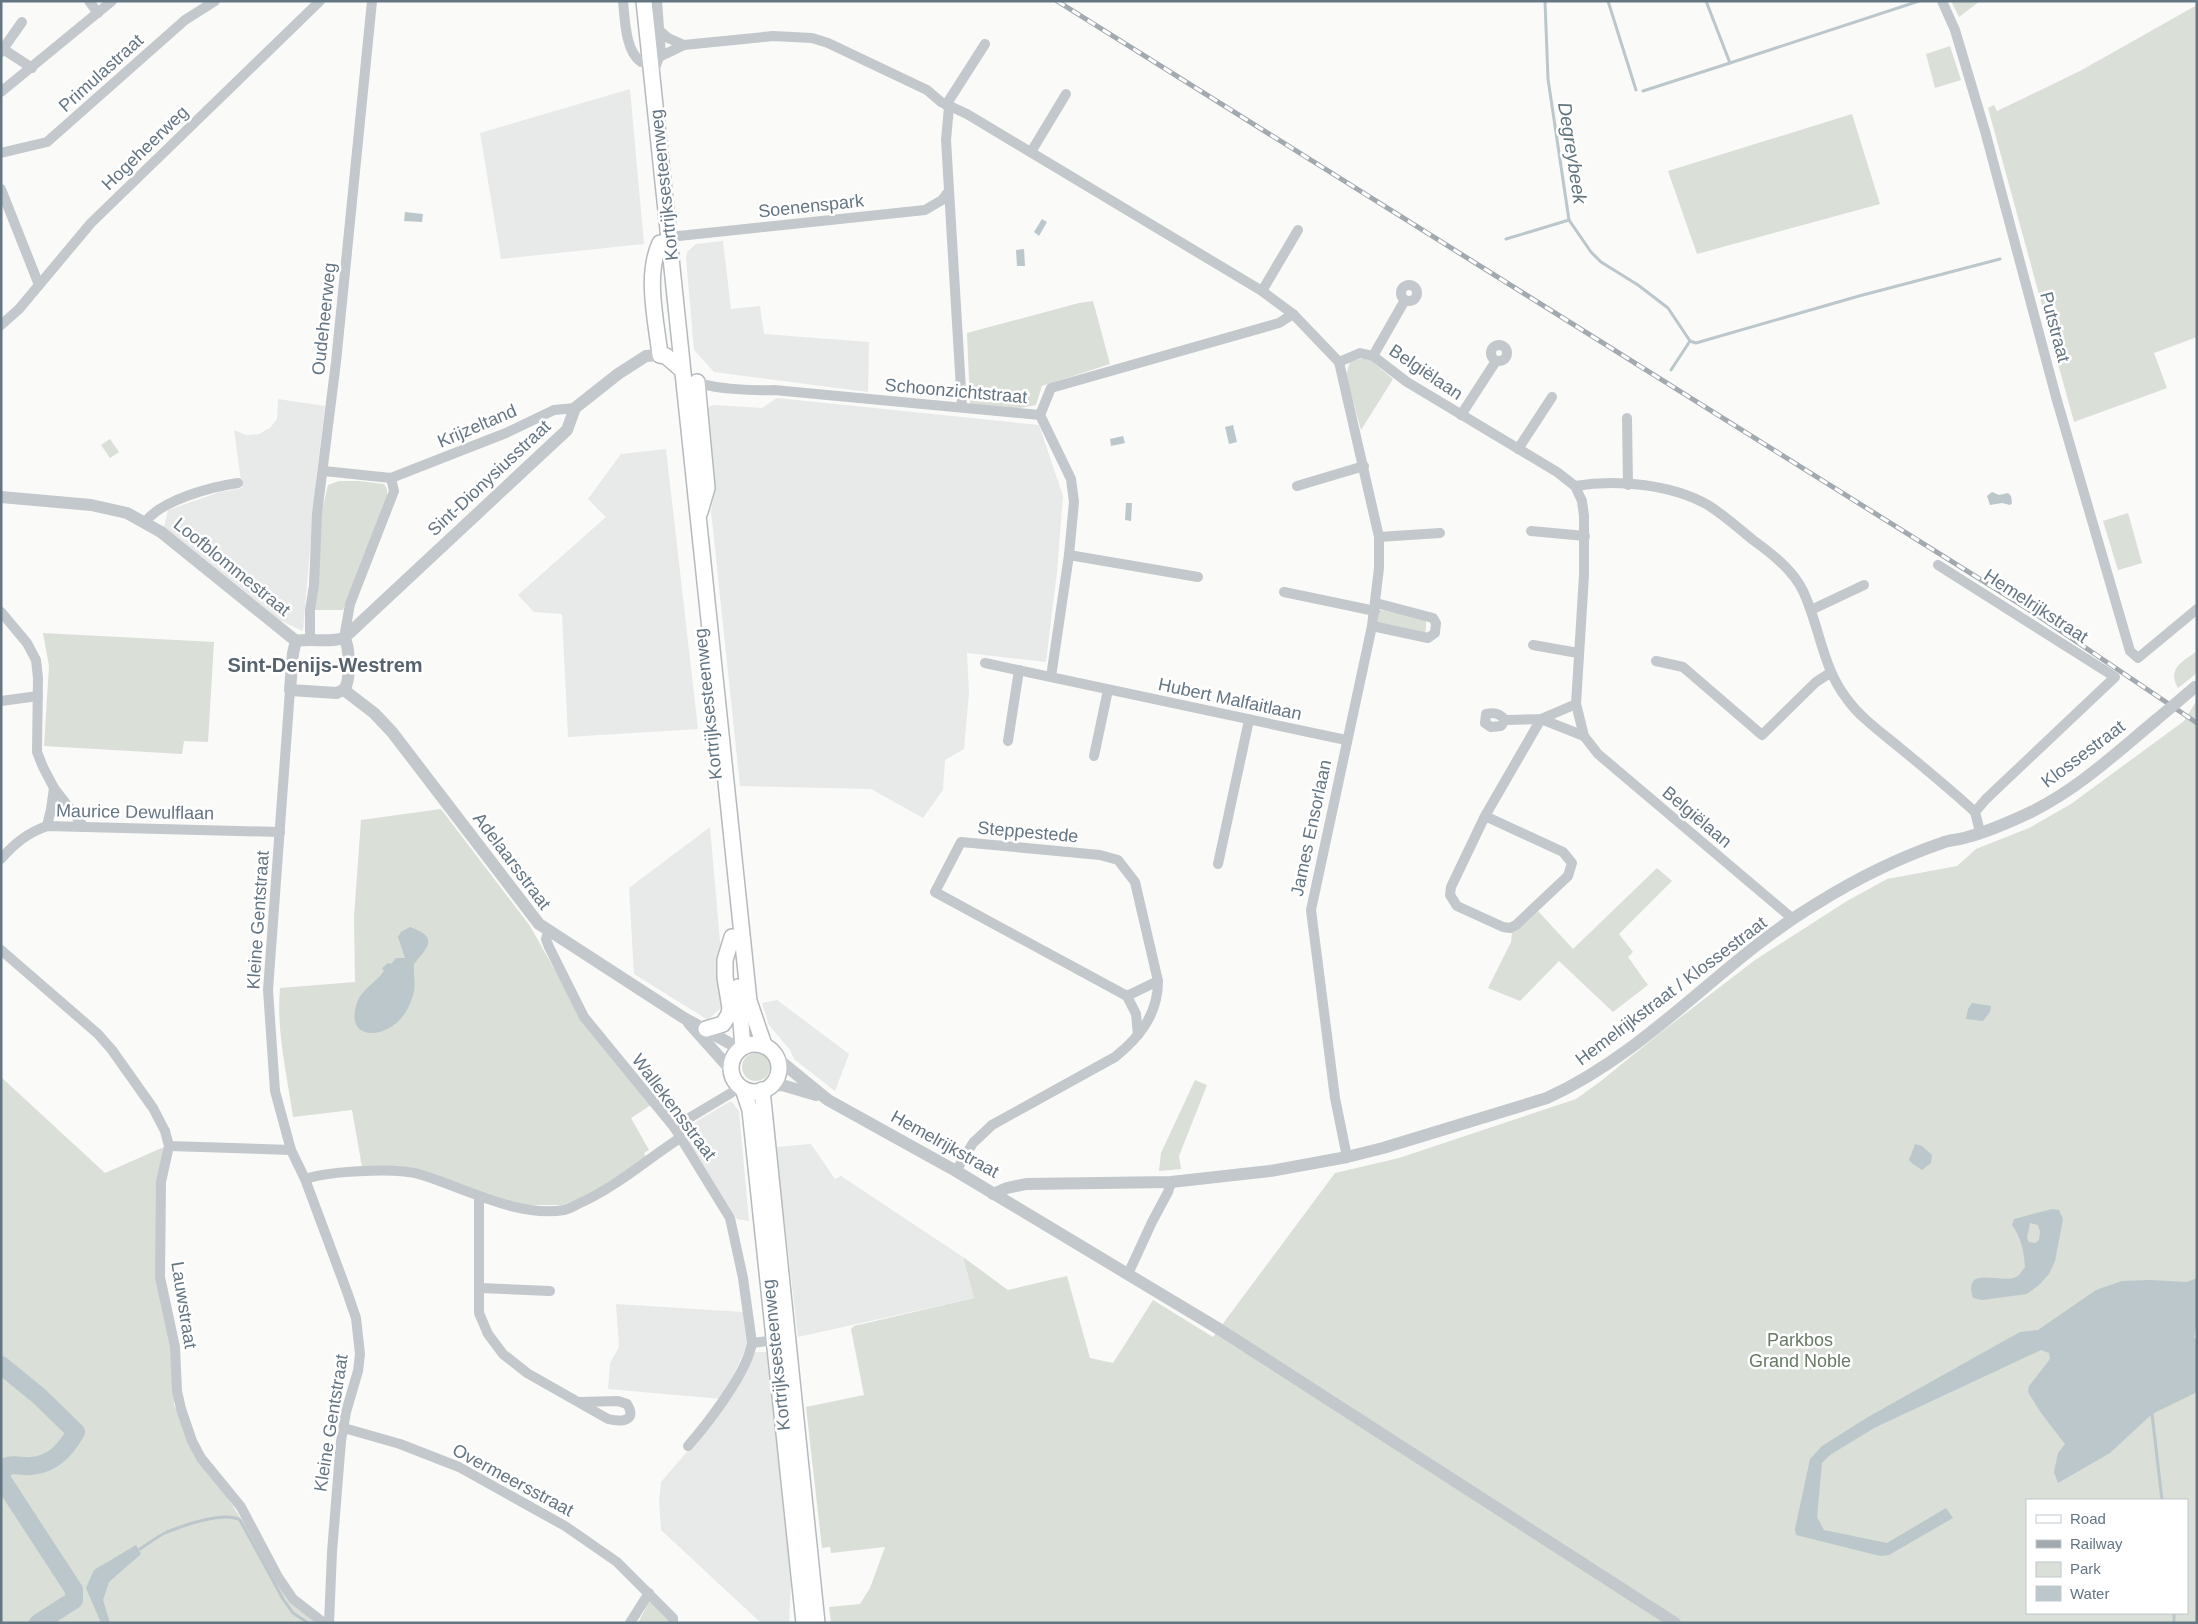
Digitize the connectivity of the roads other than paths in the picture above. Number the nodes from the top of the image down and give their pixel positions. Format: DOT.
graph roads {
  1 [pos="89,1"];
  2 [pos="112,1"];
  3 [pos="215,1"];
  4 [pos="372,1"];
  5 [pos="623,1"];
  6 [pos="635,1"];
  7 [pos="644,1"];
  8 [pos="657,1"];
  9 [pos="1942,1"];
  10 [pos="318,2"];
  11 [pos="98,12"];
  12 [pos="22,22"];
  13 [pos="660,31"];
  14 [pos="984,44"];
  15 [pos="684,45"];
  16 [pos="2,51"];
  17 [pos="661,56"];
  18 [pos="638,59"];
  19 [pos="32,68"];
  20 [pos="653,80"];
  21 [pos="1,92"];
  22 [pos="1066,94"];
  23 [pos="950,108"];
  24 [pos="1031,152"];
  25 [pos="1,153"];
  26 [pos="1,189"];
  27 [pos="949,191"];
  28 [pos="1298,230"];
  29 [pos="665,240"];
  30 [pos="39,285"];
  31 [pos="1262,290"];
  32 [pos="1405,300"];
  33 [pos="1293,314"];
  34 [pos="1,325"];
  35 [pos="1373,356"];
  36 [pos="1496,361"];
  37 [pos="671,362"];
  38 [pos="1340,366"];
  39 [pos="697,382"];
  40 [pos="1552,397"];
  41 [pos="962,406"];
  42 [pos="576,408"];
  43 [pos="1040,415"];
  44 [pos="1461,415"];
  45 [pos="1627,418"];
  46 [pos="1518,449"];
  47 [pos="1364,466"];
  48 [pos="324,471"];
  49 [pos="391,478"];
  50 [pos="238,483"];
  51 [pos="1628,485"];
  52 [pos="1297,486"];
  53 [pos="1575,486"];
  54 [pos="1,497"];
  55 [pos="698,518"];
  56 [pos="145,522"];
  57 [pos="1531,531"];
  58 [pos="1440,533"];
  59 [pos="1585,536"];
  60 [pos="1379,537"];
  61 [pos="1069,555"];
  62 [pos="1938,565"];
  63 [pos="1198,577"];
  64 [pos="1864,585"];
  65 [pos="1284,592"];
  66 [pos="1375,607"];
  67 [pos="2197,609"];
  68 [pos="1811,610"];
  69 [pos="1,612"];
  70 [pos="1372,626"];
  71 [pos="344,638"];
  72 [pos="310,639"];
  73 [pos="296,641"];
  74 [pos="1533,645"];
  75 [pos="1578,653"];
  76 [pos="1656,661"];
  77 [pos="985,662"];
  78 [pos="1019,670"];
  79 [pos="1830,673"];
  80 [pos="1051,677"];
  81 [pos="2196,687"];
  82 [pos="290,690"];
  83 [pos="344,690"];
  84 [pos="1108,690"];
  85 [pos="38,696"];
  86 [pos="1,701"];
  87 [pos="1576,704"];
  88 [pos="1541,719"];
  89 [pos="1249,720"];
  90 [pos="1505,720"];
  91 [pos="1584,736"];
  92 [pos="1346,740"];
  93 [pos="1008,741"];
  94 [pos="1094,756"];
  95 [pos="54,788"];
  96 [pos="1975,812"];
  97 [pos="1485,816"];
  98 [pos="47,826"];
  99 [pos="84,827"];
  100 [pos="280,832"];
  101 [pos="1980,832"];
  102 [pos="1,860"];
  103 [pos="1218,864"];
  104 [pos="1793,919"];
  105 [pos="548,932"];
  106 [pos="732,937"];
  107 [pos="1,950"];
  108 [pos="1158,981"];
  109 [pos="1127,996"];
  110 [pos="684,1018"];
  111 [pos="706,1029"];
  112 [pos="1138,1035"];
  113 [pos="764,1045"];
  114 [pos="741,1048"];
  115 [pos="779,1060"];
  116 [pos="731,1070"];
  117 [pos="741,1087"];
  118 [pos="767,1088"];
  119 [pos="828,1100"];
  120 [pos="674,1127"];
  121 [pos="680,1138"];
  122 [pos="169,1146"];
  123 [pos="291,1150"];
  124 [pos="1347,1157"];
  125 [pos="956,1171"];
  126 [pos="305,1178"];
  127 [pos="1171,1182"];
  128 [pos="993,1194"];
  129 [pos="479,1196"];
  130 [pos="1128,1274"];
  131 [pos="481,1288"];
  132 [pos="550,1291"];
  133 [pos="775,1340"];
  134 [pos="752,1343"];
  135 [pos="578,1402"];
  136 [pos="344,1428"];
  137 [pos="688,1446"];
  138 [pos="649,1593"];
  139 [pos="324,1623"];
  140 [pos="329,1623"];
  141 [pos="630,1623"];
  142 [pos="673,1623"];
  143 [pos="804,1623"];
  144 [pos="816,1623"];
  145 [pos="1675,1623"];
  1 -- 11 [label="street"];
  2 -- 11 [label="street"];
  3 -- 25 [label="street, Primulastraat"];
  4 -- 48 [label="street, Oudeheerweg"];
  5 -- 18 [label="street, Kortrijksesteenweg"];
  6 -- 18 [label="main road, Kortrijksesteenweg"];
  7 -- 20 [label="main road, Kortrijksesteenweg"];
  8 -- 13 [label="street"];
  9 -- 67 [label="street, Putstraat"];
  10 -- 30 [label="street, Hogeheerweg"];
  11 -- 19 [label="street"];
  12 -- 16 [label="street"];
  13 -- 15 [label="street"];
  13 -- 17 [label="street"];
  14 -- 23 [label="street"];
  15 -- 17 [label="street"];
  15 -- 23 [label="street"];
  16 -- 19 [label="street"];
  17 -- 20 [label="street"];
  18 -- 29 [label="main road, Kortrijksesteenweg"];
  19 -- 21 [label="street"];
  20 -- 29 [label="main road, Kortrijksesteenweg"];
  22 -- 24 [label="street"];
  23 -- 24 [label="street"];
  23 -- 27 [label="street"];
  24 -- 31 [label="street"];
  26 -- 30 [label="street"];
  27 -- 29 [label="street, Soenenspark"];
  27 -- 41 [label="street"];
  28 -- 31 [label="street"];
  29 -- 37 [label="main road, Kortrijksesteenweg"];
  29 -- 37 [label="main road, Kortrijksesteenweg"];
  30 -- 34 [label="street, Hogeheerweg"];
  31 -- 33 [label="street"];
  32 -- 35 [label="street, Belgiëlaan"];
  33 -- 38 [label="street"];
  33 -- 43 [label="street, Schoonzichtstraat"];
  35 -- 38 [label="street, Belgiëlaan"];
  35 -- 44 [label="street, Belgiëlaan"];
  36 -- 44 [label="street, Belgiëlaan"];
  37 -- 39 [label="street"];
  37 -- 42 [label="street, Sint-Dionysiusstraat"];
  37 -- 55 [label="main road, Kortrijksesteenweg"];
  37 -- 106 [label="main road, Kortrijksesteenweg"];
  38 -- 47 [label="street, James Ensorlaan"];
  39 -- 41 [label="street, Schoonzichtstraat"];
  39 -- 55 [label="main road"];
  40 -- 46 [label="street"];
  41 -- 43 [label="street, Schoonzichtstraat"];
  42 -- 49 [label="street, Krijzeltand"];
  42 -- 71 [label="street, Sint-Dionysiusstraat"];
  43 -- 61 [label="street"];
  44 -- 46 [label="street, Belgiëlaan"];
  45 -- 51 [label="street"];
  46 -- 53 [label="street, Belgiëlaan"];
  47 -- 52 [label="street"];
  47 -- 60 [label="street, James Ensorlaan"];
  48 -- 49 [label="street, Krijzeltand"];
  48 -- 72 [label="street, Oudeheerweg"];
  49 -- 71 [label="street"];
  50 -- 56 [label="street, Loofblommestraat"];
  51 -- 53 [label="street"];
  51 -- 68 [label="street"];
  53 -- 59 [label="street, Belgiëlaan"];
  54 -- 56 [label="street, Loofblommestraat"];
  55 -- 113 [label="main road, Kortrijksesteenweg"];
  56 -- 73 [label="street, Loofblommestraat"];
  57 -- 59 [label="street"];
  58 -- 60 [label="street"];
  59 -- 75 [label="street, Belgiëlaan"];
  60 -- 66 [label="street, James Ensorlaan"];
  61 -- 63 [label="street"];
  61 -- 80 [label="street"];
  62 -- 96 [label="street, Hemelrijkstraat"];
  64 -- 68 [label="street"];
  65 -- 66 [label="street"];
  66 -- 70 [label="street, James Ensorlaan"];
  66 -- 70 [label="street"];
  68 -- 79 [label="street"];
  69 -- 85 [label="street"];
  70 -- 92 [label="street, James Ensorlaan"];
  71 -- 72 [label="street"];
  71 -- 83 [label="street"];
  72 -- 73 [label="street"];
  73 -- 82 [label="street"];
  74 -- 75 [label="street"];
  75 -- 87 [label="street, Belgiëlaan"];
  76 -- 79 [label="street"];
  77 -- 78 [label="street, Hubert Malfaitlaan"];
  78 -- 80 [label="street, Hubert Malfaitlaan"];
  78 -- 93 [label="street"];
  79 -- 96 [label="street"];
  80 -- 84 [label="street, Hubert Malfaitlaan"];
  81 -- 101 [label="street, Klossestraat, bridge"];
  82 -- 83 [label="street"];
  82 -- 100 [label="street, Kleine Gentstraat"];
  83 -- 105 [label="street, Adelaarsstraat"];
  84 -- 89 [label="street, Hubert Malfaitlaan"];
  84 -- 94 [label="street"];
  85 -- 86 [label="street"];
  85 -- 95 [label="street"];
  87 -- 88 [label="street, Belgiëlaan"];
  87 -- 91 [label="street, Belgiëlaan"];
  88 -- 90 [label="street, Belgiëlaan"];
  88 -- 91 [label="street, Belgiëlaan"];
  88 -- 97 [label="street"];
  89 -- 92 [label="street, Hubert Malfaitlaan"];
  89 -- 103 [label="street"];
  91 -- 104 [label="street, Belgiëlaan"];
  92 -- 124 [label="street, James Ensorlaan"];
  95 -- 98 [label="street"];
  95 -- 99 [label="street"];
  96 -- 101 [label="street"];
  97 -- 97 [label="street"];
  98 -- 99 [label="street, Maurice Dewulflaan"];
  98 -- 102 [label="street, Maurice Dewulflaan"];
  99 -- 100 [label="street, Maurice Dewulflaan"];
  100 -- 123 [label="street, Kleine Gentstraat"];
  101 -- 104 [label="street, Hemelrijkstraat / Klossestraat"];
  104 -- 124 [label="street, Hemelrijkstraat / Klossestraat"];
  105 -- 110 [label="street, Adelaarsstraat"];
  105 -- 120 [label="street, Wallekensstraat"];
  106 -- 111 [label="main road"];
  106 -- 114 [label="main road, Kortrijksesteenweg"];
  107 -- 122 [label="street"];
  108 -- 109 [label="street"];
  108 -- 109 [label="street, Steppestede"];
  108 -- 112 [label="street, Steppestede"];
  109 -- 112 [label="street"];
  110 -- 111 [label="street, Adelaarsstraat"];
  110 -- 116 [label="street, Adelaarsstraat"];
  111 -- 114 [label="street, Adelaarsstraat"];
  112 -- 125 [label="street, Steppestede"];
  113 -- 114 [label="main road"];
  113 -- 115 [label="main road"];
  114 -- 116 [label="main road"];
  115 -- 118 [label="main road"];
  115 -- 119 [label="street, Hemelrijkstraat"];
  116 -- 117 [label="main road"];
  117 -- 118 [label="main road"];
  117 -- 120 [label="street"];
  117 -- 133 [label="main road, Kortrijksesteenweg"];
  118 -- 119 [label="street, Hemelrijkstraat"];
  118 -- 144 [label="main road, Kortrijksesteenweg"];
  119 -- 125 [label="street, Hemelrijkstraat"];
  120 -- 121 [label="street, Wallekensstraat"];
  121 -- 129 [label="street"];
  121 -- 134 [label="street, Wallekensstraat"];
  122 -- 123 [label="street"];
  122 -- 139 [label="street, Lauwstraat"];
  123 -- 126 [label="street, Kleine Gentstraat"];
  124 -- 127 [label="street, Hemelrijkstraat / Klossestraat"];
  125 -- 128 [label="street, Hemelrijkstraat"];
  126 -- 129 [label="street"];
  126 -- 136 [label="street, Kleine Gentstraat"];
  127 -- 128 [label="street, Hemelrijkstraat"];
  127 -- 130 [label="street"];
  128 -- 130 [label="street"];
  129 -- 131 [label="street"];
  130 -- 145 [label="street"];
  131 -- 132 [label="street"];
  131 -- 135 [label="street"];
  133 -- 134 [label="street"];
  133 -- 143 [label="main road, Kortrijksesteenweg"];
  134 -- 137 [label="street, Wallekensstraat"];
  136 -- 138 [label="street, Overmeersstraat"];
  136 -- 140 [label="street, Kleine Gentstraat"];
  138 -- 141 [label="street"];
  138 -- 142 [label="street, Overmeersstraat"];
}
